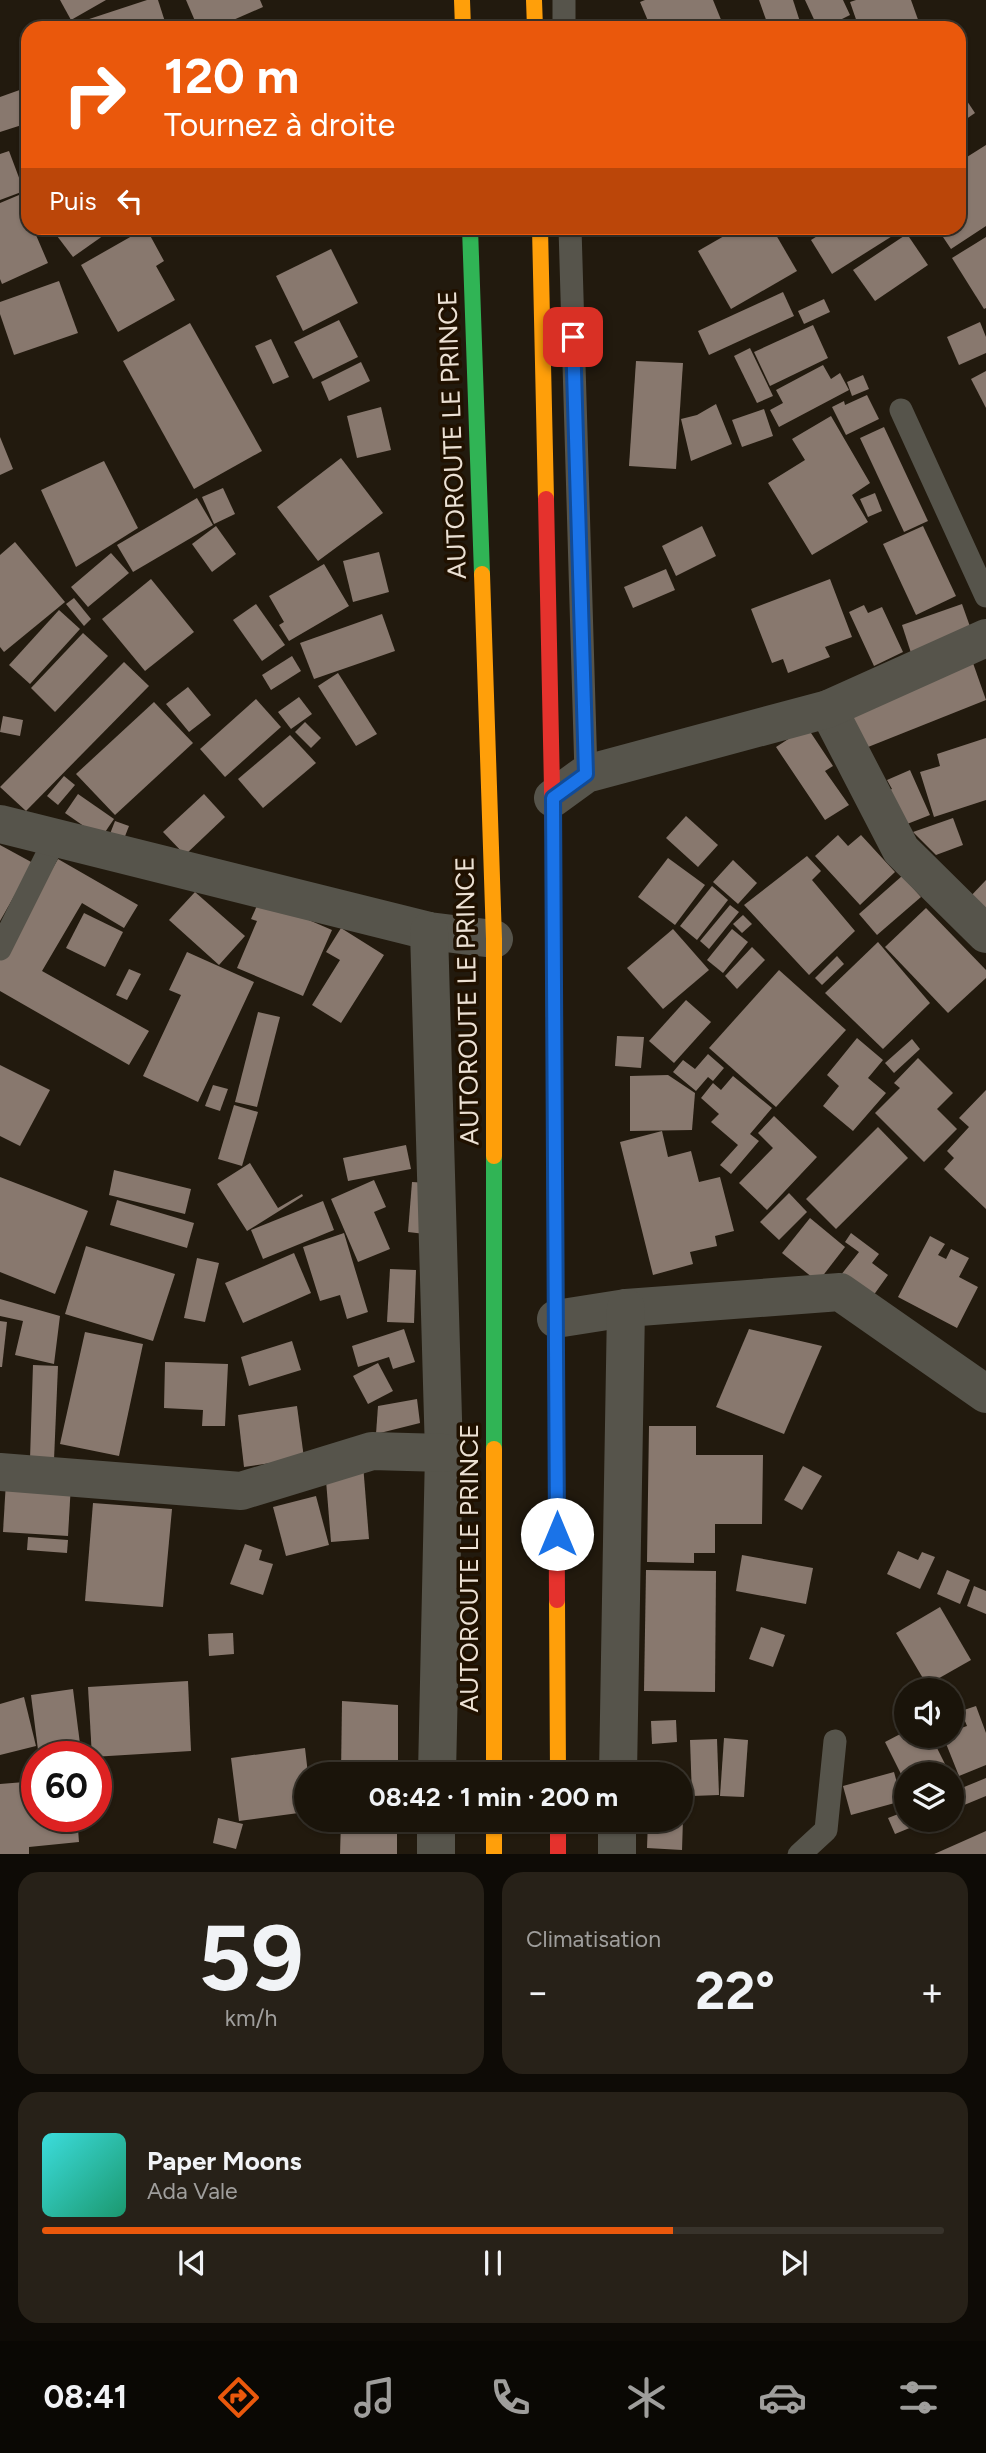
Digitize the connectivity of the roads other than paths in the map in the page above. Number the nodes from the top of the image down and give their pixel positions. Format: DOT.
graph roads {
  1 [pos="462,0"];
  2 [pos="534,0"];
  3 [pos="564,0"];
  4 [pos="463,21"];
  5 [pos="535,21"];
  6 [pos="564,21"];
  7 [pos="470,235"];
  8 [pos="540,235"];
  9 [pos="570,235"];
  10 [pos="901,410"];
  11 [pos="986,596"];
  12 [pos="986,638"];
  13 [pos="828,709"];
  14 [pos="586,774"];
  15 [pos="553,798"];
  16 [pos="0,824"];
  17 [pos="55,839"];
  18 [pos="429,931"];
  19 [pos="986,934"];
  20 [pos="494,939"];
  21 [pos="0,949"];
  22 [pos="626,1308"];
  23 [pos="556,1320"];
  24 [pos="986,1394"];
  25 [pos="444,1453"];
  26 [pos="0,1472"];
  27 [pos="835,1741"];
  28 [pos="437,1762"];
  29 [pos="494,1762"];
  30 [pos="558,1762"];
  31 [pos="618,1762"];
  32 [pos="436,1832"];
  33 [pos="494,1832"];
  34 [pos="558,1832"];
  35 [pos="617,1832"];
  36 [pos="436,1854"];
  37 [pos="494,1854"];
  38 [pos="558,1854"];
  39 [pos="617,1854"];
  40 [pos="799,1854"];
  1 -- 4 [label="main road"];
  2 -- 5 [label="main road"];
  3 -- 6 [label="lane"];
  7 -- 20 [label="main road, AUTOROUTE LE PRINCE"];
  8 -- 15 [label="main road"];
  9 -- 14 [label="lane"];
  10 -- 11 [label="lane"];
  12 -- 13 [label="street"];
  13 -- 14 [label="street"];
  13 -- 19 [label="street"];
  14 -- 15 [label="street"];
  15 -- 23 [label="main road"];
  16 -- 17 [label="street"];
  17 -- 18 [label="street"];
  17 -- 21 [label="lane"];
  18 -- 20 [label="street"];
  18 -- 25 [label="street"];
  20 -- 29 [label="main road, AUTOROUTE LE PRINCE"];
  22 -- 23 [label="street"];
  22 -- 24 [label="street"];
  22 -- 31 [label="street"];
  23 -- 30 [label="main road"];
  25 -- 26 [label="street"];
  25 -- 28 [label="street"];
  27 -- 40 [label="lane"];
  32 -- 36 [label="street"];
  33 -- 37 [label="main road"];
  34 -- 38 [label="main road"];
  35 -- 39 [label="street"];
}
